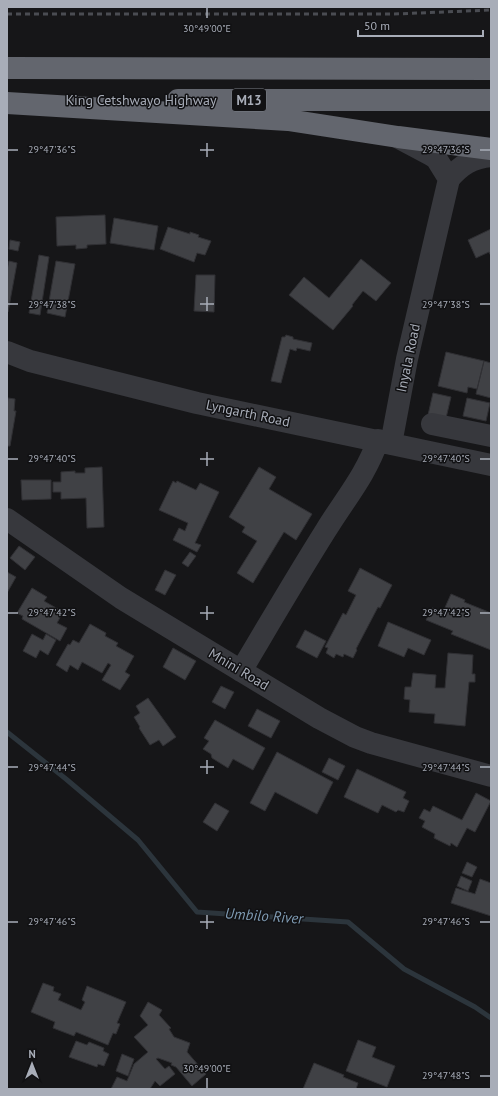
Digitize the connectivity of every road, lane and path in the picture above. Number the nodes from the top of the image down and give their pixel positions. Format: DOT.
graph roads {
  1 [pos="491,60"];
  2 [pos="7,68"];
  3 [pos="382,68"];
  4 [pos="491,68"];
  5 [pos="491,100"];
  6 [pos="7,102"];
  7 [pos="398,137"];
  8 [pos="491,148"];
  9 [pos="491,156"];
  10 [pos="449,179"];
  11 [pos="7,352"];
  12 [pos="432,424"];
  13 [pos="467,432"];
  14 [pos="491,436"];
  15 [pos="384,442"];
  16 [pos="461,459"];
  17 [pos="491,465"];
  18 [pos="7,519"];
  19 [pos="241,671"];
  20 [pos="491,776"];
  1 -- 3 [label="highway"];
  2 -- 3 [label="highway"];
  3 -- 4 [label="highway"];
  5 -- 6 [label="highway, King Cetshwayo Highway / M13"];
  6 -- 7 [label="highway"];
  7 -- 8 [label="highway"];
  7 -- 10 [label="street"];
  9 -- 10 [label="street"];
  10 -- 15 [label="street, Inyala Road"];
  11 -- 15 [label="street, Lyngarth Road"];
  12 -- 13 [label="street"];
  13 -- 14 [label="street"];
  13 -- 16 [label="street"];
  15 -- 16 [label="street, Lyngarth Road"];
  15 -- 19 [label="street, Inyala Road"];
  16 -- 17 [label="street, Lyngarth Road"];
  18 -- 19 [label="street, Mnini Road"];
  19 -- 20 [label="street, Mnini Road"];
}
